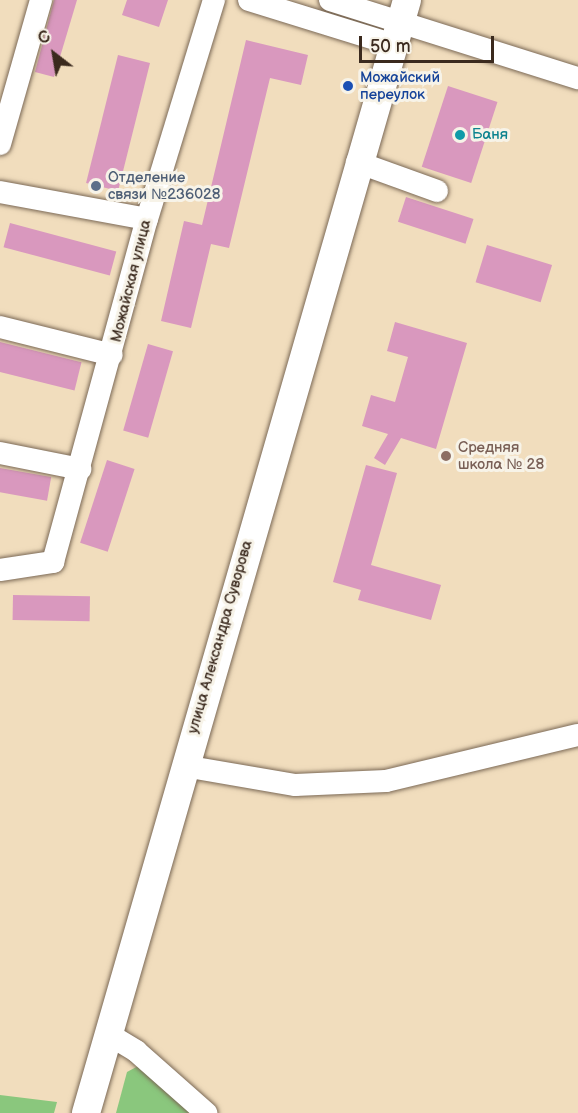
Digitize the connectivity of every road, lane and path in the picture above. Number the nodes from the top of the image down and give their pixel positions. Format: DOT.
graph roads {
  1 [pos="41,0"];
  2 [pos="214,0"];
  3 [pos="249,0"];
  4 [pos="330,0"];
  5 [pos="400,22"];
  6 [pos="578,78"];
  7 [pos="0,144"];
  8 [pos="357,162"];
  9 [pos="437,191"];
  10 [pos="0,192"];
  11 [pos="147,219"];
  12 [pos="0,327"];
  13 [pos="112,355"];
  14 [pos="0,453"];
  15 [pos="80,469"];
  16 [pos="0,570"];
  17 [pos="578,735"];
  18 [pos="184,766"];
  19 [pos="108,1035"];
  20 [pos="86,1113"];
  21 [pos="206,1113"];
  1 -- 7 [label="street"];
  2 -- 11 [label="street, Можайская улица"];
  3 -- 5 [label="street"];
  4 -- 5 [label="street"];
  5 -- 6 [label="street"];
  5 -- 8 [label="main road, улица Александра Суворова"];
  8 -- 9 [label="street"];
  8 -- 18 [label="main road, улица Александра Суворова"];
  10 -- 11 [label="street"];
  11 -- 13 [label="street, Можайская улица"];
  12 -- 13 [label="street"];
  13 -- 15 [label="street, Можайская улица"];
  14 -- 15 [label="street"];
  15 -- 16 [label="street, Можайская улица"];
  17 -- 18 [label="street"];
  18 -- 19 [label="main road, улица Александра Суворова"];
  19 -- 20 [label="main road, улица Александра Суворова"];
  19 -- 21 [label="street"];
}
